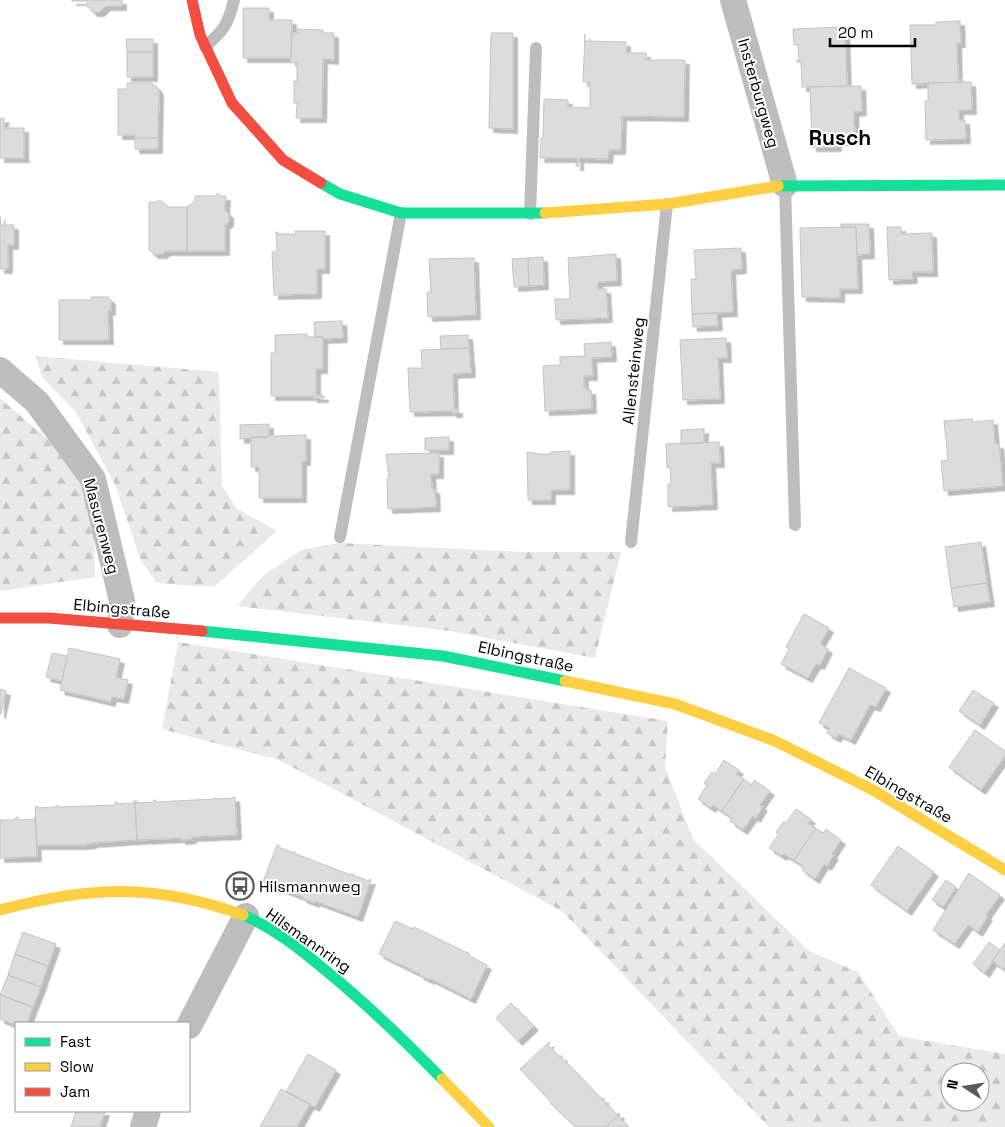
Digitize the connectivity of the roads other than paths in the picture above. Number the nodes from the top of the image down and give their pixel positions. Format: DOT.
graph roads {
  1 [pos="192,0"];
  2 [pos="234,0"];
  3 [pos="733,0"];
  4 [pos="748,0"];
  5 [pos="205,46"];
  6 [pos="536,48"];
  7 [pos="785,185"];
  8 [pos="1005,185"];
  9 [pos="667,204"];
  10 [pos="401,213"];
  11 [pos="530,214"];
  12 [pos="0,370"];
  13 [pos="795,525"];
  14 [pos="340,537"];
  15 [pos="631,542"];
  16 [pos="0,618"];
  17 [pos="120,624"];
  18 [pos="1005,870"];
  19 [pos="0,910"];
  20 [pos="246,916"];
  21 [pos="190,1024"];
  22 [pos="148,1112"];
  23 [pos="143,1127"];
  24 [pos="489,1127"];
  1 -- 5 [label="street"];
  2 -- 5 [label="lane"];
  3 -- 4 [label="street"];
  3 -- 7 [label="street, Insterburgweg"];
  5 -- 10 [label="street"];
  6 -- 11 [label="lane"];
  7 -- 8 [label="street"];
  7 -- 9 [label="street"];
  7 -- 13 [label="lane"];
  9 -- 11 [label="street"];
  9 -- 15 [label="lane, Allensteinweg"];
  10 -- 11 [label="street"];
  10 -- 14 [label="lane"];
  12 -- 17 [label="street, Masurenweg"];
  16 -- 17 [label="street, Elbingstraße"];
  17 -- 18 [label="street, Elbingstraße"];
  19 -- 20 [label="street, Hilsmannring"];
  20 -- 21 [label="street"];
  20 -- 24 [label="street, Hilsmannring"];
  22 -- 23 [label="street"];
}
